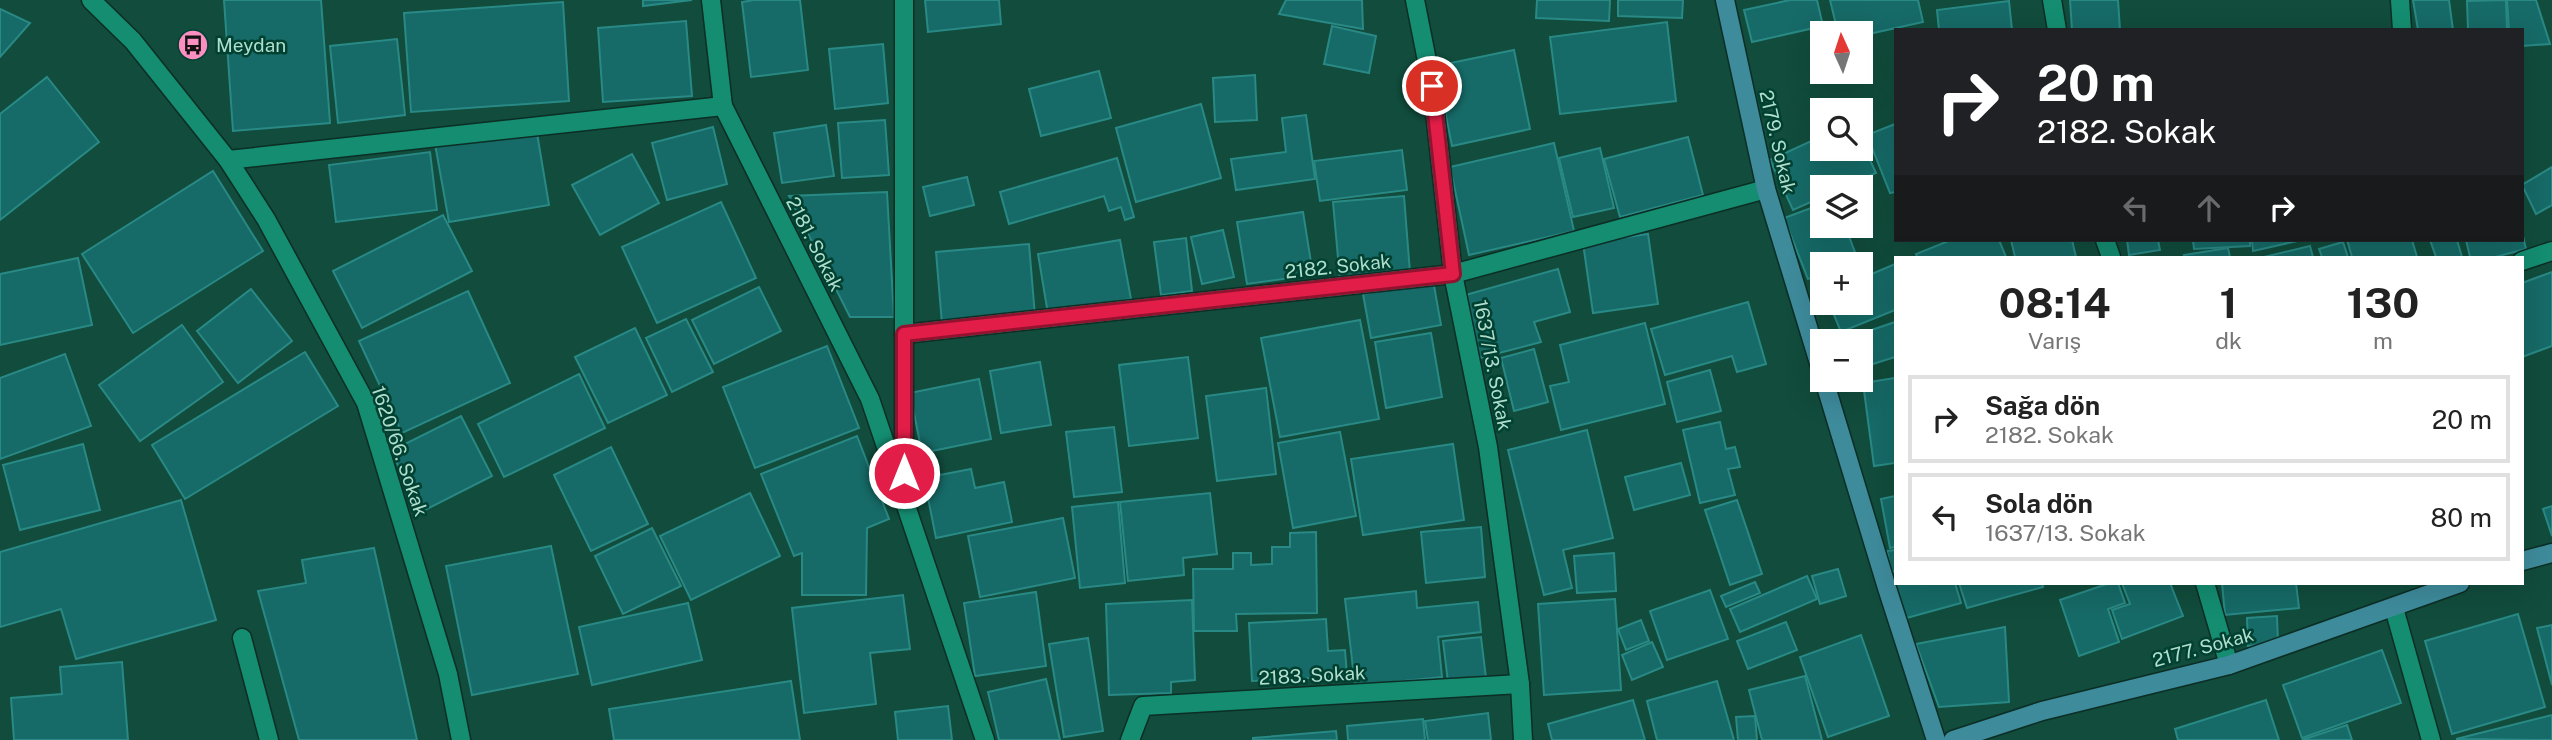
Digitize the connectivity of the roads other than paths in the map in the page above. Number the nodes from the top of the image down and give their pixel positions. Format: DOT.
graph roads {
  1 [pos="91,0"];
  2 [pos="711,0"];
  3 [pos="904,0"];
  4 [pos="1415,0"];
  5 [pos="1724,0"];
  6 [pos="2052,0"];
  7 [pos="2400,0"];
  8 [pos="2057,28"];
  9 [pos="2402,28"];
  10 [pos="723,106"];
  11 [pos="228,160"];
  12 [pos="1766,189"];
  13 [pos="2552,251"];
  14 [pos="2524,260"];
  15 [pos="1453,274"];
  16 [pos="904,334"];
  17 [pos="1810,334"];
  18 [pos="1828,392"];
  19 [pos="904,501"];
  20 [pos="2552,552"];
  21 [pos="2524,560"];
  22 [pos="2206,585"];
  23 [pos="2455,585"];
  24 [pos="2394,608"];
  25 [pos="242,638"];
  26 [pos="2229,665"];
  27 [pos="1520,684"];
  28 [pos="269,740"];
  29 [pos="461,740"];
  30 [pos="985,740"];
  31 [pos="1128,740"];
  32 [pos="1523,740"];
  33 [pos="1936,740"];
  34 [pos="1953,740"];
  35 [pos="2431,740"];
  1 -- 11 [label="street, 1620/66. Sokak"];
  2 -- 10 [label="street, 2181. Sokak"];
  3 -- 16 [label="street, 2181. Sokak"];
  4 -- 15 [label="street, 1637/13. Sokak"];
  5 -- 12 [label="main road, 2179. Sokak"];
  6 -- 8 [label="street"];
  7 -- 9 [label="street"];
  10 -- 11 [label="street"];
  10 -- 19 [label="street, 2181. Sokak"];
  11 -- 29 [label="street, 1620/66. Sokak"];
  12 -- 15 [label="street, 2182. Sokak"];
  12 -- 17 [label="main road, 2179. Sokak"];
  13 -- 14 [label="street"];
  15 -- 16 [label="street, 2182. Sokak"];
  15 -- 27 [label="street, 1637/13. Sokak"];
  16 -- 19 [label="street, 2181. Sokak"];
  18 -- 33 [label="main road"];
  19 -- 30 [label="street, 2181. Sokak"];
  20 -- 21 [label="main road"];
  22 -- 26 [label="street"];
  23 -- 24 [label="main road, 2177. Sokak"];
  24 -- 26 [label="main road, 2177. Sokak"];
  24 -- 35 [label="street"];
  25 -- 28 [label="street"];
  26 -- 34 [label="main road, 2177. Sokak"];
  27 -- 31 [label="street, 2183. Sokak"];
  27 -- 32 [label="street, 1637/13. Sokak"];
}
